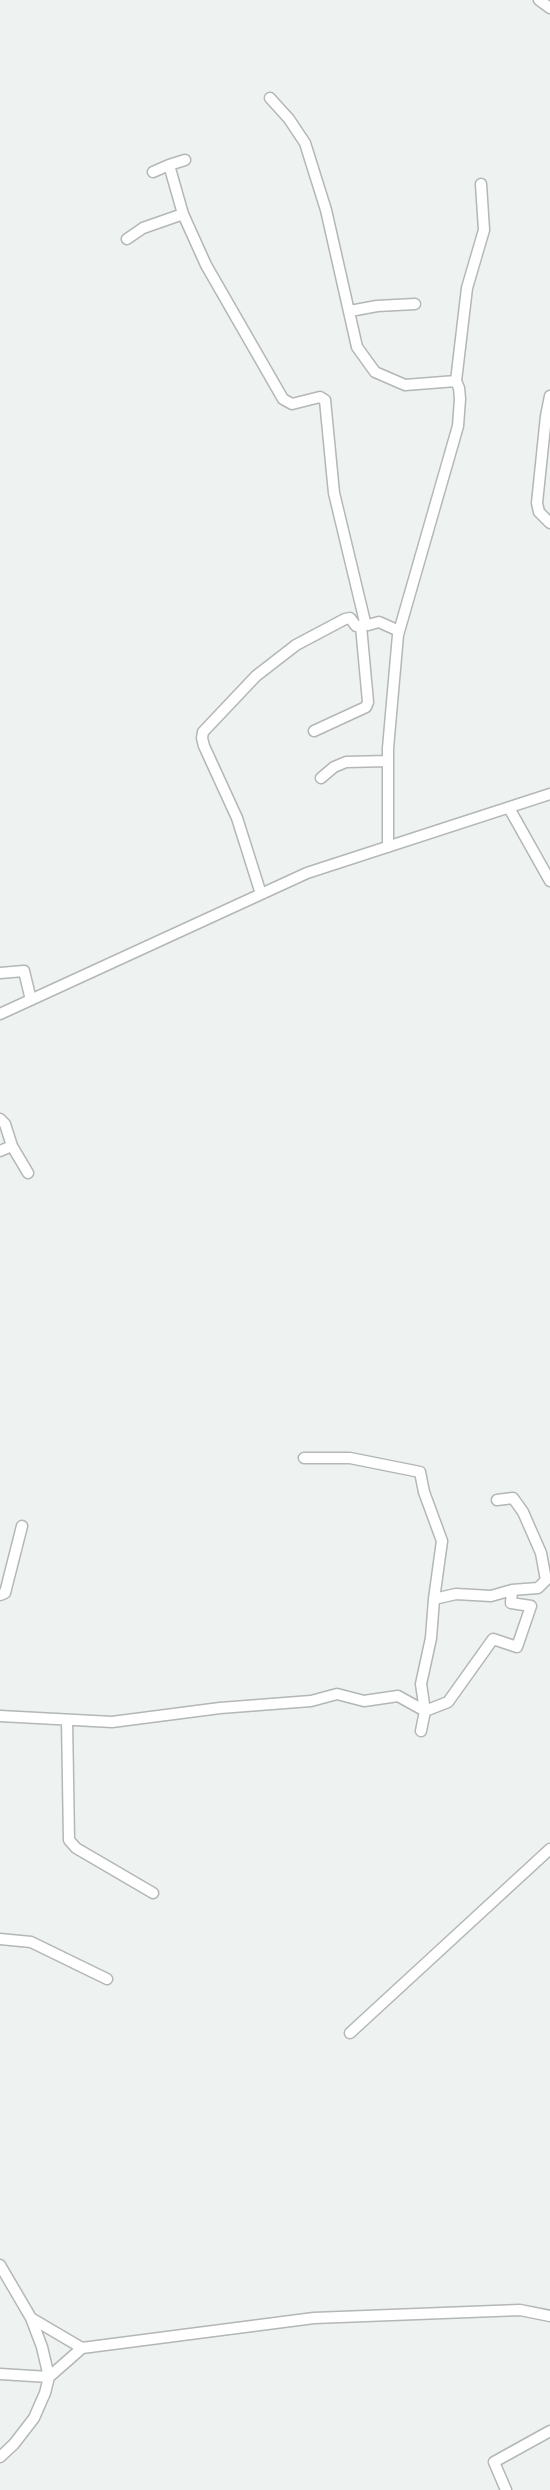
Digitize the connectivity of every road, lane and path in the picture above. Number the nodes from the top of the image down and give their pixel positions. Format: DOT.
graph roads {
  1 [pos="539,0"];
  2 [pos="550,8"];
  3 [pos="270,98"];
  4 [pos="185,160"];
  5 [pos="169,165"];
  6 [pos="153,172"];
  7 [pos="481,183"];
  8 [pos="183,213"];
  9 [pos="127,239"];
  10 [pos="415,304"];
  11 [pos="350,311"];
  12 [pos="456,381"];
  13 [pos="550,396"];
  14 [pos="550,523"];
  15 [pos="363,624"];
  16 [pos="399,630"];
  17 [pos="314,731"];
  18 [pos="388,761"];
  19 [pos="321,778"];
  20 [pos="550,794"];
  21 [pos="509,808"];
  22 [pos="388,847"];
  23 [pos="550,881"];
  24 [pos="261,894"];
  25 [pos="0,973"];
  26 [pos="31,1000"];
  27 [pos="0,1014"];
  28 [pos="0,1119"];
  29 [pos="12,1146"];
  30 [pos="0,1151"];
  31 [pos="28,1173"];
  32 [pos="304,1458"];
  33 [pos="497,1500"];
  34 [pos="21,1526"];
  35 [pos="512,1590"];
  36 [pos="0,1594"];
  37 [pos="434,1599"];
  38 [pos="425,1711"];
  39 [pos="0,1716"];
  40 [pos="67,1720"];
  41 [pos="421,1731"];
  42 [pos="550,1849"];
  43 [pos="153,1893"];
  44 [pos="0,1939"];
  45 [pos="107,1979"];
  46 [pos="350,2033"];
  47 [pos="0,2265"];
  48 [pos="550,2316"];
  49 [pos="31,2319"];
  50 [pos="82,2348"];
  51 [pos="0,2374"];
  52 [pos="48,2377"];
  53 [pos="550,2431"];
  54 [pos="0,2457"];
  55 [pos="506,2490"];
  1 -- 2 [label="street"];
  3 -- 11 [label="street"];
  4 -- 5 [label="street"];
  5 -- 6 [label="street"];
  5 -- 8 [label="street"];
  7 -- 12 [label="street"];
  8 -- 9 [label="street"];
  8 -- 15 [label="street"];
  10 -- 11 [label="street"];
  11 -- 12 [label="street"];
  12 -- 16 [label="street"];
  13 -- 14 [label="street"];
  15 -- 16 [label="street"];
  15 -- 17 [label="street"];
  15 -- 24 [label="street"];
  16 -- 18 [label="street"];
  18 -- 19 [label="street"];
  18 -- 22 [label="street"];
  20 -- 21 [label="street"];
  21 -- 22 [label="street"];
  21 -- 23 [label="street"];
  22 -- 24 [label="street"];
  24 -- 26 [label="street"];
  25 -- 26 [label="street"];
  26 -- 27 [label="street"];
  28 -- 29 [label="street"];
  29 -- 30 [label="street"];
  29 -- 31 [label="street"];
  32 -- 37 [label="street"];
  33 -- 35 [label="street"];
  34 -- 36 [label="street"];
  35 -- 37 [label="street"];
  35 -- 38 [label="street"];
  37 -- 38 [label="street"];
  38 -- 40 [label="street"];
  38 -- 41 [label="street"];
  39 -- 40 [label="street"];
  40 -- 43 [label="street"];
  42 -- 46 [label="street"];
  44 -- 45 [label="street"];
  47 -- 49 [label="street"];
  48 -- 50 [label="street"];
  49 -- 50 [label="street"];
  49 -- 52 [label="street"];
  50 -- 52 [label="street"];
  51 -- 52 [label="street"];
  52 -- 54 [label="street"];
  53 -- 55 [label="street"];
}
